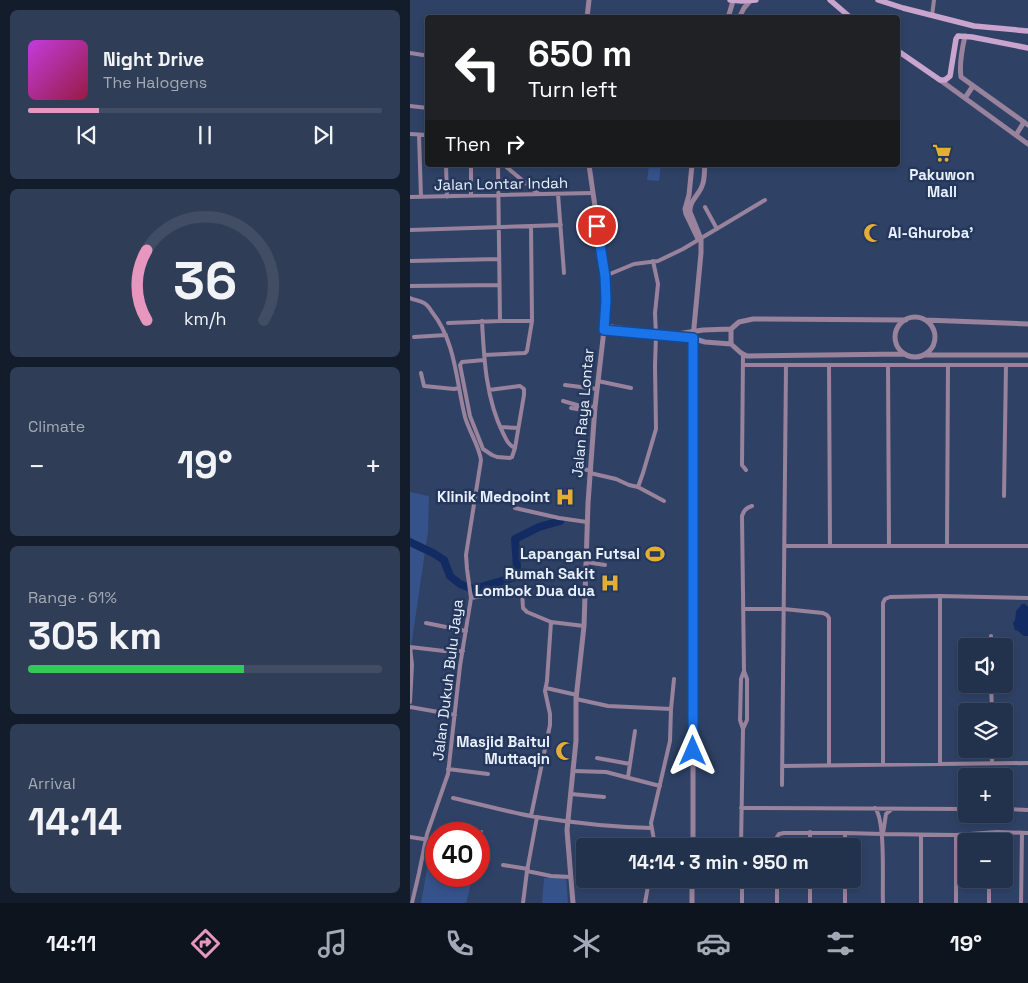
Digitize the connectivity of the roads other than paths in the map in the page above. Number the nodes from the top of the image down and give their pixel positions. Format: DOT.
graph roads {
  1 [pos="589,0"];
  2 [pos="732,0"];
  3 [pos="753,0"];
  4 [pos="830,0"];
  5 [pos="878,0"];
  6 [pos="934,0"];
  7 [pos="587,15"];
  8 [pos="729,15"];
  9 [pos="740,15"];
  10 [pos="848,15"];
  11 [pos="932,16"];
  12 [pos="974,26"];
  13 [pos="1028,31"];
  14 [pos="965,36"];
  15 [pos="972,37"];
  16 [pos="1028,48"];
  17 [pos="900,52"];
  18 [pos="410,53"];
  19 [pos="423,55"];
  20 [pos="940,80"];
  21 [pos="973,86"];
  22 [pos="965,98"];
  23 [pos="410,106"];
  24 [pos="425,108"];
  25 [pos="1026,124"];
  26 [pos="410,134"];
  27 [pos="419,134"];
  28 [pos="425,135"];
  29 [pos="1016,135"];
  30 [pos="1028,144"];
  31 [pos="446,167"];
  32 [pos="471,167"];
  33 [pos="498,167"];
  34 [pos="506,167"];
  35 [pos="589,167"];
  36 [pos="692,167"];
  37 [pos="705,167"];
  38 [pos="592,193"];
  39 [pos="558,194"];
  40 [pos="539,195"];
  41 [pos="447,196"];
  42 [pos="471,196"];
  43 [pos="498,196"];
  44 [pos="410,197"];
  45 [pos="421,197"];
  46 [pos="765,200"];
  47 [pos="705,207"];
  48 [pos="560,225"];
  49 [pos="530,226"];
  50 [pos="498,227"];
  51 [pos="717,229"];
  52 [pos="410,230"];
  53 [pos="700,241"];
  54 [pos="499,259"];
  55 [pos="410,261"];
  56 [pos="654,261"];
  57 [pos="564,273"];
  58 [pos="605,276"];
  59 [pos="500,285"];
  60 [pos="410,286"];
  61 [pos="410,298"];
  62 [pos="696,310"];
  63 [pos="906,320"];
  64 [pos="925,320"];
  65 [pos="482,321"];
  66 [pos="500,321"];
  67 [pos="532,321"];
  68 [pos="448,323"];
  69 [pos="1028,324"];
  70 [pos="604,328"];
  71 [pos="731,329"];
  72 [pos="703,330"];
  73 [pos="694,332"];
  74 [pos="656,334"];
  75 [pos="446,335"];
  76 [pos="414,337"];
  77 [pos="693,338"];
  78 [pos="731,344"];
  79 [pos="905,354"];
  80 [pos="484,355"];
  81 [pos="924,355"];
  82 [pos="1028,355"];
  83 [pos="747,356"];
  84 [pos="484,360"];
  85 [pos="743,365"];
  86 [pos="786,365"];
  87 [pos="829,365"];
  88 [pos="888,365"];
  89 [pos="948,365"];
  90 [pos="1006,365"];
  91 [pos="1028,365"];
  92 [pos="421,373"];
  93 [pos="598,381"];
  94 [pos="564,385"];
  95 [pos="459,388"];
  96 [pos="631,388"];
  97 [pos="595,389"];
  98 [pos="489,390"];
  99 [pos="563,401"];
  100 [pos="571,408"];
  101 [pos="595,410"];
  102 [pos="500,427"];
  103 [pos="518,428"];
  104 [pos="514,448"];
  105 [pos="577,460"];
  106 [pos="746,470"];
  107 [pos="590,472"];
  108 [pos="638,487"];
  109 [pos="1004,496"];
  110 [pos="664,501"];
  111 [pos="752,506"];
  112 [pos="515,508"];
  113 [pos="587,522"];
  114 [pos="784,546"];
  115 [pos="830,546"];
  116 [pos="889,546"];
  117 [pos="947,546"];
  118 [pos="1028,546"];
  119 [pos="586,562"];
  120 [pos="605,565"];
  121 [pos="940,596"];
  122 [pos="471,598"];
  123 [pos="1028,598"];
  124 [pos="743,609"];
  125 [pos="784,610"];
  126 [pos="550,622"];
  127 [pos="426,623"];
  128 [pos="584,626"];
  129 [pos="466,631"];
  130 [pos="463,651"];
  131 [pos="744,671"];
  132 [pos="674,679"];
  133 [pos="546,688"];
  134 [pos="576,697"];
  135 [pos="410,702"];
  136 [pos="410,707"];
  137 [pos="671,709"];
  138 [pos="455,715"];
  139 [pos="743,729"];
  140 [pos="635,731"];
  141 [pos="596,758"];
  142 [pos="992,758"];
  143 [pos="1028,762"];
  144 [pos="992,763"];
  145 [pos="630,764"];
  146 [pos="883,764"];
  147 [pos="940,764"];
  148 [pos="829,765"];
  149 [pos="782,766"];
  150 [pos="448,770"];
  151 [pos="574,771"];
  152 [pos="488,774"];
  153 [pos="628,777"];
  154 [pos="782,785"];
  155 [pos="660,786"];
  156 [pos="571,794"];
  157 [pos="441,795"];
  158 [pos="448,796"];
  159 [pos="604,797"];
  160 [pos="453,798"];
  161 [pos="741,808"];
  162 [pos="876,808"];
  163 [pos="892,808"];
  164 [pos="958,809"];
  165 [pos="1013,809"];
  166 [pos="1028,810"];
  167 [pos="531,816"];
  168 [pos="537,817"];
  169 [pos="432,822"];
  170 [pos="568,822"];
  171 [pos="651,828"];
  172 [pos="810,832"];
  173 [pos="845,832"];
  174 [pos="993,833"];
  175 [pos="1022,833"];
  176 [pos="1028,833"];
  177 [pos="921,835"];
  178 [pos="956,835"];
  179 [pos="882,836"];
  180 [pos="410,837"];
  181 [pos="653,838"];
  182 [pos="692,838"];
  183 [pos="742,838"];
  184 [pos="777,838"];
  185 [pos="810,838"];
  186 [pos="845,838"];
  187 [pos="425,839"];
  188 [pos="425,844"];
  189 [pos="503,865"];
  190 [pos="527,870"];
  191 [pos="571,877"];
  192 [pos="648,888"];
  193 [pos="692,888"];
  194 [pos="742,888"];
  195 [pos="777,888"];
  196 [pos="810,888"];
  197 [pos="845,888"];
  198 [pos="989,888"];
  199 [pos="412,903"];
  200 [pos="523,903"];
  201 [pos="573,903"];
  202 [pos="645,903"];
  203 [pos="692,903"];
  204 [pos="742,903"];
  205 [pos="777,903"];
  206 [pos="810,903"];
  207 [pos="845,903"];
  208 [pos="882,903"];
  209 [pos="921,903"];
  210 [pos="956,903"];
  211 [pos="989,903"];
  212 [pos="1021,903"];
  1 -- 7 [label="street"];
  2 -- 3 [label="main road"];
  2 -- 8 [label="street"];
  3 -- 9 [label="street"];
  4 -- 10 [label="main road"];
  5 -- 11 [label="main road"];
  6 -- 11 [label="street"];
  11 -- 12 [label="main road"];
  12 -- 13 [label="main road"];
  12 -- 15 [label="main road"];
  14 -- 15 [label="main road"];
  14 -- 20 [label="main road"];
  14 -- 21 [label="street"];
  15 -- 16 [label="main road"];
  17 -- 20 [label="main road"];
  18 -- 19 [label="street"];
  20 -- 22 [label="street"];
  21 -- 22 [label="street"];
  21 -- 25 [label="street"];
  22 -- 29 [label="street"];
  23 -- 24 [label="street"];
  25 -- 29 [label="street"];
  26 -- 27 [label="street"];
  27 -- 28 [label="street"];
  27 -- 45 [label="street"];
  29 -- 30 [label="street"];
  31 -- 41 [label="street"];
  32 -- 42 [label="street"];
  33 -- 43 [label="street"];
  34 -- 40 [label="street"];
  35 -- 38 [label="street, Jalan Raya Lontar"];
  36 -- 53 [label="street"];
  37 -- 53 [label="street"];
  38 -- 39 [label="street, Jalan Lontar Indah"];
  38 -- 58 [label="street, Jalan Raya Lontar"];
  39 -- 40 [label="street, Jalan Lontar Indah"];
  39 -- 48 [label="street"];
  40 -- 43 [label="street, Jalan Lontar Indah"];
  41 -- 42 [label="street, Jalan Lontar Indah"];
  41 -- 45 [label="street, Jalan Lontar Indah"];
  42 -- 43 [label="street, Jalan Lontar Indah"];
  43 -- 50 [label="street"];
  44 -- 45 [label="street, Jalan Lontar Indah"];
  46 -- 51 [label="street"];
  47 -- 51 [label="street"];
  48 -- 49 [label="street"];
  48 -- 57 [label="street"];
  49 -- 50 [label="street"];
  49 -- 67 [label="street"];
  50 -- 52 [label="street"];
  50 -- 54 [label="street"];
  51 -- 53 [label="street"];
  53 -- 56 [label="street"];
  53 -- 62 [label="street"];
  54 -- 55 [label="street"];
  54 -- 59 [label="street"];
  56 -- 58 [label="street"];
  56 -- 74 [label="street"];
  58 -- 70 [label="street, Jalan Raya Lontar"];
  59 -- 60 [label="street"];
  59 -- 66 [label="street"];
  61 -- 75 [label="street, Jalan Dukuh Bulu Jaya"];
  62 -- 72 [label="street"];
  62 -- 73 [label="street"];
  63 -- 64 [label="street"];
  63 -- 71 [label="street"];
  63 -- 79 [label="street"];
  64 -- 69 [label="street"];
  64 -- 81 [label="street"];
  65 -- 66 [label="street"];
  65 -- 68 [label="street"];
  65 -- 80 [label="street"];
  66 -- 67 [label="street"];
  67 -- 80 [label="street"];
  70 -- 74 [label="street"];
  70 -- 93 [label="street, Jalan Raya Lontar"];
  71 -- 72 [label="street"];
  71 -- 78 [label="street"];
  72 -- 73 [label="street"];
  73 -- 74 [label="street"];
  73 -- 77 [label="street"];
  74 -- 77 [label="street"];
  74 -- 108 [label="street"];
  75 -- 76 [label="street"];
  75 -- 95 [label="street, Jalan Dukuh Bulu Jaya"];
  77 -- 78 [label="street"];
  77 -- 182 [label="street"];
  78 -- 83 [label="street"];
  79 -- 81 [label="street"];
  79 -- 83 [label="street"];
  80 -- 84 [label="street"];
  81 -- 82 [label="street"];
  83 -- 85 [label="street"];
  84 -- 98 [label="street"];
  84 -- 104 [label="street"];
  85 -- 86 [label="street"];
  85 -- 106 [label="street"];
  86 -- 87 [label="street"];
  86 -- 114 [label="street"];
  87 -- 88 [label="street"];
  87 -- 115 [label="street"];
  88 -- 89 [label="street"];
  88 -- 116 [label="street"];
  89 -- 90 [label="street"];
  89 -- 117 [label="street"];
  90 -- 91 [label="street"];
  90 -- 109 [label="street"];
  92 -- 95 [label="street"];
  93 -- 96 [label="street"];
  93 -- 97 [label="street, Jalan Raya Lontar"];
  94 -- 97 [label="street"];
  95 -- 122 [label="street, Jalan Dukuh Bulu Jaya"];
  97 -- 101 [label="street, Jalan Raya Lontar"];
  98 -- 102 [label="street"];
  98 -- 103 [label="street"];
  99 -- 101 [label="street"];
  100 -- 101 [label="street"];
  101 -- 107 [label="street, Jalan Raya Lontar"];
  102 -- 103 [label="street"];
  102 -- 104 [label="street"];
  103 -- 104 [label="street"];
  105 -- 107 [label="street"];
  107 -- 108 [label="street"];
  107 -- 113 [label="street, Jalan Raya Lontar"];
  108 -- 110 [label="street"];
  111 -- 124 [label="street"];
  112 -- 113 [label="street"];
  113 -- 119 [label="street, Jalan Raya Lontar"];
  114 -- 115 [label="street"];
  114 -- 125 [label="street"];
  115 -- 116 [label="street"];
  116 -- 117 [label="street"];
  117 -- 118 [label="street"];
  119 -- 120 [label="street"];
  119 -- 128 [label="street, Jalan Raya Lontar"];
  121 -- 123 [label="street"];
  121 -- 146 [label="street"];
  121 -- 147 [label="street"];
  122 -- 126 [label="street"];
  122 -- 129 [label="street, Jalan Dukuh Bulu Jaya"];
  124 -- 125 [label="street"];
  124 -- 131 [label="street"];
  125 -- 148 [label="street"];
  125 -- 149 [label="street"];
  126 -- 128 [label="street"];
  126 -- 133 [label="street"];
  127 -- 129 [label="street"];
  128 -- 134 [label="street, Jalan Raya Lontar"];
  129 -- 130 [label="street, Jalan Dukuh Bulu Jaya"];
  130 -- 135 [label="street"];
  130 -- 138 [label="street, Jalan Dukuh Bulu Jaya"];
  131 -- 139 [label="street"];
  131 -- 139 [label="street"];
  132 -- 137 [label="street"];
  133 -- 134 [label="street"];
  133 -- 167 [label="street"];
  134 -- 137 [label="street"];
  134 -- 151 [label="street, Jalan Raya Lontar"];
  136 -- 138 [label="street"];
  137 -- 155 [label="street"];
  138 -- 150 [label="street, Jalan Dukuh Bulu Jaya"];
  139 -- 161 [label="street"];
  140 -- 145 [label="street"];
  141 -- 145 [label="street"];
  142 -- 144 [label="street"];
  143 -- 144 [label="street"];
  144 -- 147 [label="street"];
  145 -- 153 [label="street"];
  146 -- 147 [label="street"];
  146 -- 148 [label="street"];
  148 -- 149 [label="street"];
  149 -- 154 [label="street"];
  150 -- 152 [label="street"];
  150 -- 157 [label="street, Jalan Dukuh Bulu Jaya"];
  151 -- 153 [label="street"];
  151 -- 156 [label="street, Jalan Raya Lontar"];
  153 -- 155 [label="street"];
  155 -- 171 [label="street"];
  156 -- 159 [label="street"];
  156 -- 170 [label="street, Jalan Raya Lontar"];
  157 -- 158 [label="street"];
  157 -- 169 [label="street, Jalan Dukuh Bulu Jaya"];
  160 -- 167 [label="street"];
  161 -- 162 [label="street"];
  161 -- 183 [label="street"];
  162 -- 163 [label="street"];
  162 -- 179 [label="street"];
  163 -- 164 [label="street"];
  163 -- 179 [label="street"];
  165 -- 166 [label="street"];
  167 -- 168 [label="street"];
  168 -- 170 [label="street"];
  168 -- 190 [label="street"];
  170 -- 171 [label="street"];
  170 -- 191 [label="street, Jalan Raya Lontar"];
  171 -- 181 [label="street"];
  172 -- 173 [label="street"];
  172 -- 184 [label="street"];
  172 -- 185 [label="street"];
  173 -- 179 [label="street"];
  173 -- 186 [label="street"];
  174 -- 175 [label="street"];
  175 -- 176 [label="street"];
  175 -- 212 [label="street"];
  177 -- 178 [label="street"];
  177 -- 179 [label="street"];
  177 -- 209 [label="street"];
  178 -- 210 [label="street"];
  179 -- 208 [label="street"];
  180 -- 187 [label="street"];
  188 -- 199 [label="street, Jalan Dukuh Bulu Jaya"];
  189 -- 190 [label="street"];
  190 -- 191 [label="street"];
  190 -- 200 [label="street"];
  191 -- 201 [label="street, Jalan Raya Lontar"];
  192 -- 202 [label="street"];
  193 -- 203 [label="street"];
  194 -- 204 [label="street"];
  195 -- 205 [label="street"];
  196 -- 206 [label="street"];
  197 -- 207 [label="street"];
  198 -- 211 [label="street"];
}
